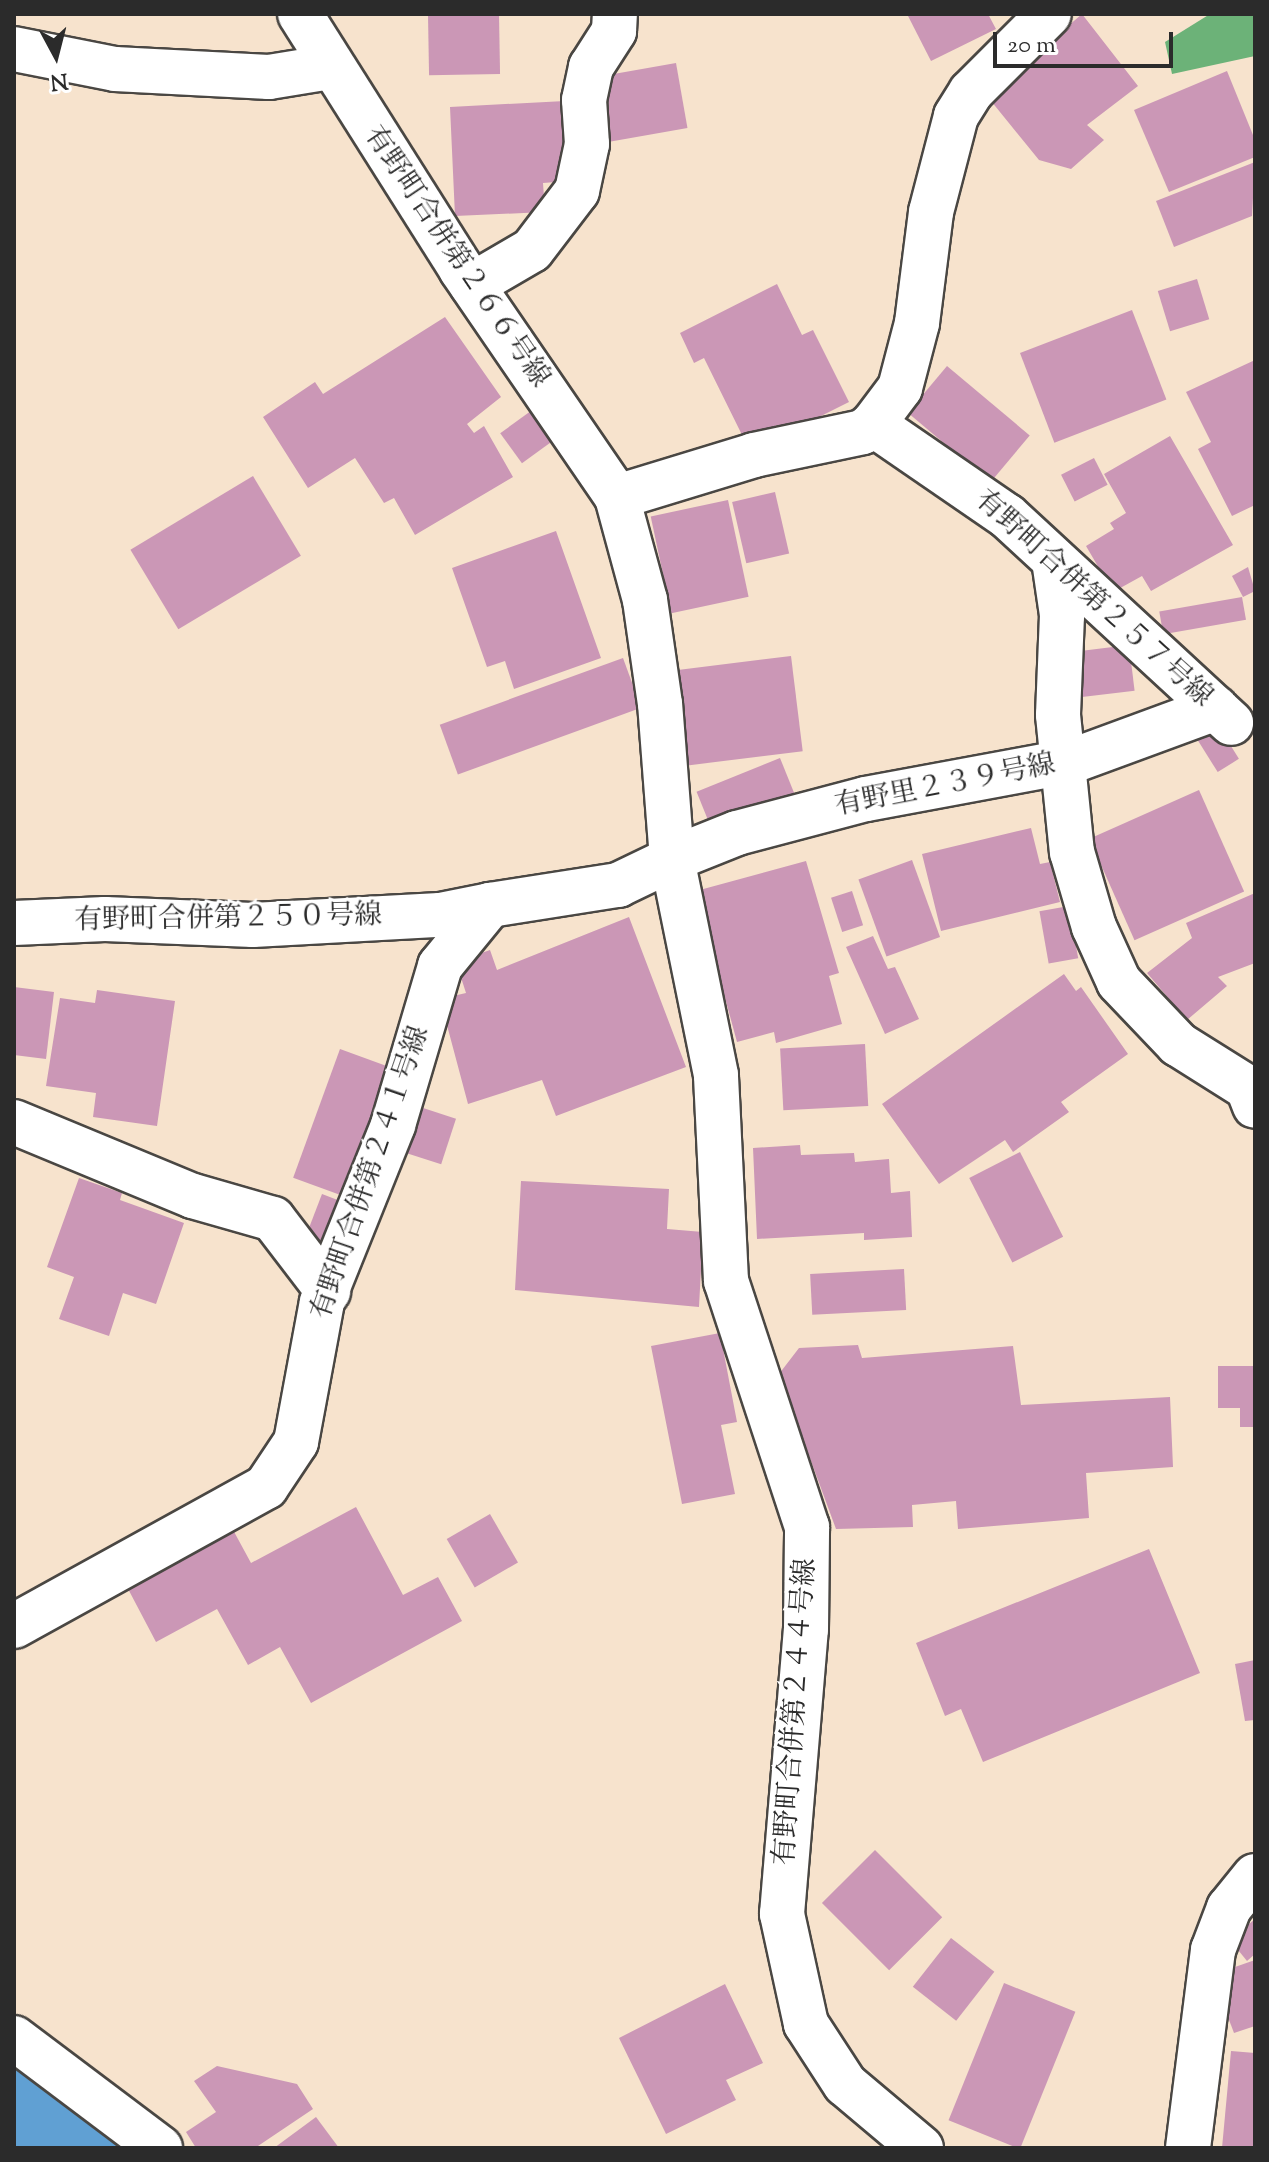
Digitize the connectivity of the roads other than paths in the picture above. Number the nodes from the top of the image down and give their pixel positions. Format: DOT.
graph roads {
  1 [pos="300,14"];
  2 [pos="615,14"];
  3 [pos="1049,14"];
  4 [pos="14,49"];
  5 [pos="330,67"];
  6 [pos="472,285"];
  7 [pos="873,424"];
  8 [pos="617,497"];
  9 [pos="1054,560"];
  10 [pos="1224,715"];
  11 [pos="1065,762"];
  12 [pos="672,859"];
  13 [pos="490,905"];
  14 [pos="14,923"];
  15 [pos="1255,1106"];
  16 [pos="14,1122"];
  17 [pos="328,1291"];
  18 [pos="14,1626"];
  19 [pos="1255,1876"];
  20 [pos="14,2038"];
  21 [pos="160,2148"];
  22 [pos="921,2148"];
  23 [pos="1188,2148"];
  1 -- 5 [label="street, 有野町合併第２６６号線"];
  2 -- 6 [label="street"];
  3 -- 7 [label="street"];
  4 -- 5 [label="street"];
  5 -- 6 [label="street, 有野町合併第２６６号線"];
  6 -- 8 [label="street, 有野町合併第２６６号線"];
  7 -- 8 [label="street"];
  7 -- 9 [label="street, 有野町合併第２５７号線"];
  8 -- 12 [label="street"];
  9 -- 10 [label="street, 有野町合併第２５７号線"];
  9 -- 11 [label="street"];
  10 -- 11 [label="street, 有野里２３９号線"];
  11 -- 12 [label="street, 有野里２３９号線"];
  11 -- 15 [label="street"];
  12 -- 13 [label="street"];
  12 -- 22 [label="street, 有野町合併第２４４号線"];
  13 -- 14 [label="street, 有野町合併第２５０号線"];
  13 -- 17 [label="street, 有野町合併第２４１号線"];
  16 -- 17 [label="street"];
  17 -- 18 [label="street, 有野町合併第２４１号線"];
  19 -- 23 [label="street"];
  20 -- 21 [label="street"];
}
